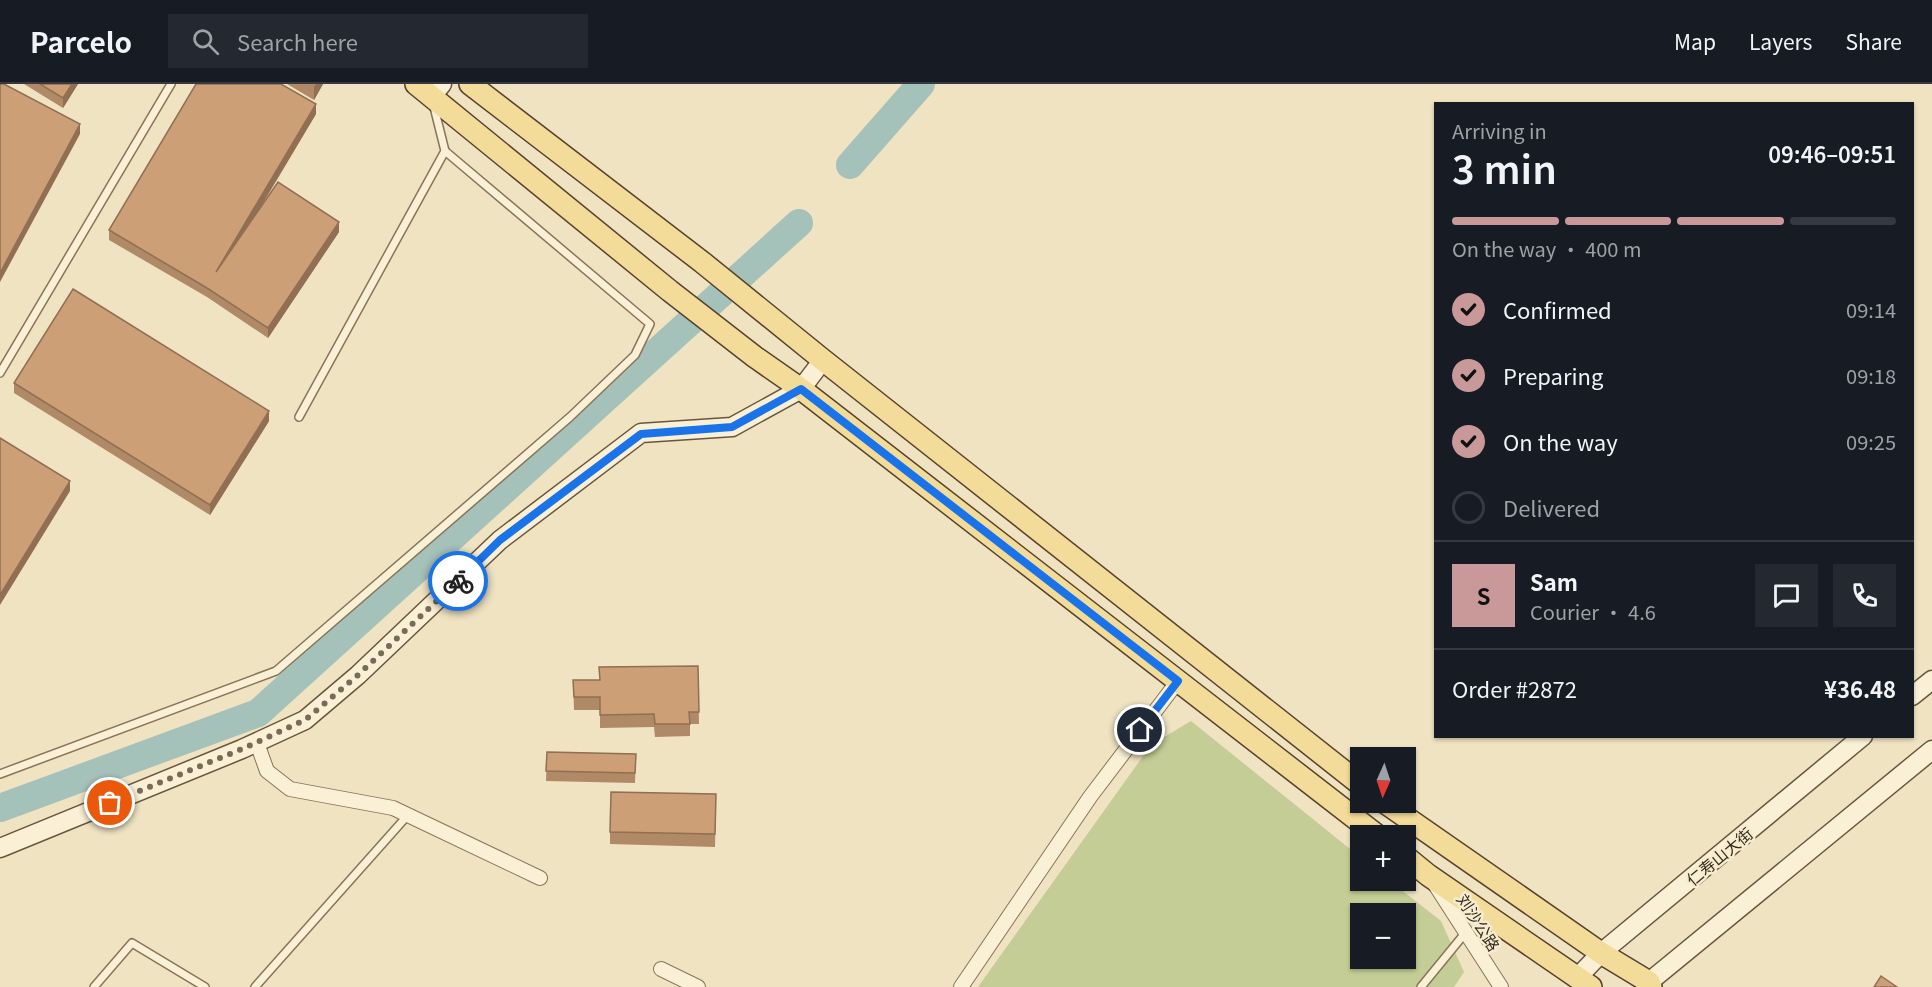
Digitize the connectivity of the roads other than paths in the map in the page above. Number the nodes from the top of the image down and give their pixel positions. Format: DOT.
graph roads {
  1 [pos="171,84"];
  2 [pos="470,84"];
  3 [pos="430,88"];
  4 [pos="445,151"];
  5 [pos="823,360"];
  6 [pos="0,373"];
  7 [pos="801,389"];
  8 [pos="299,417"];
  9 [pos="1932,680"];
  10 [pos="1178,681"];
  11 [pos="1914,694"];
  12 [pos="1861,738"];
  13 [pos="257,743"];
  14 [pos="1932,750"];
  15 [pos="0,774"];
  16 [pos="1350,776"];
  17 [pos="1400,813"];
  18 [pos="408,815"];
  19 [pos="1363,825"];
  20 [pos="0,848"];
  21 [pos="1416,865"];
  22 [pos="1428,875"];
  23 [pos="540,878"];
  24 [pos="1466,932"];
  25 [pos="1602,953"];
  26 [pos="661,969"];
  27 [pos="1584,983"];
  28 [pos="1649,985"];
  29 [pos="94,987"];
  30 [pos="205,987"];
  31 [pos="255,987"];
  32 [pos="698,987"];
  33 [pos="961,987"];
  34 [pos="1420,987"];
  35 [pos="1501,987"];
  1 -- 6 [label="lane"];
  2 -- 5 [label="main road"];
  3 -- 4 [label="lane"];
  3 -- 7 [label="main road"];
  4 -- 8 [label="lane"];
  4 -- 15 [label="lane"];
  5 -- 7 [label="street"];
  5 -- 16 [label="main road"];
  7 -- 10 [label="main road"];
  7 -- 13 [label="street"];
  9 -- 11 [label="street"];
  10 -- 19 [label="main road"];
  10 -- 33 [label="street"];
  12 -- 25 [label="street, 仁寿山大街"];
  13 -- 18 [label="street"];
  13 -- 20 [label="street"];
  14 -- 28 [label="street"];
  17 -- 25 [label="main road"];
  18 -- 23 [label="street"];
  18 -- 31 [label="lane"];
  21 -- 22 [label="main road"];
  22 -- 24 [label="street, 刘沙公路"];
  22 -- 27 [label="main road"];
  24 -- 34 [label="lane"];
  24 -- 35 [label="street, 刘沙公路"];
  25 -- 27 [label="street, 仁寿山大街"];
  25 -- 28 [label="main road"];
  26 -- 32 [label="street"];
  29 -- 30 [label="lane"];
}
